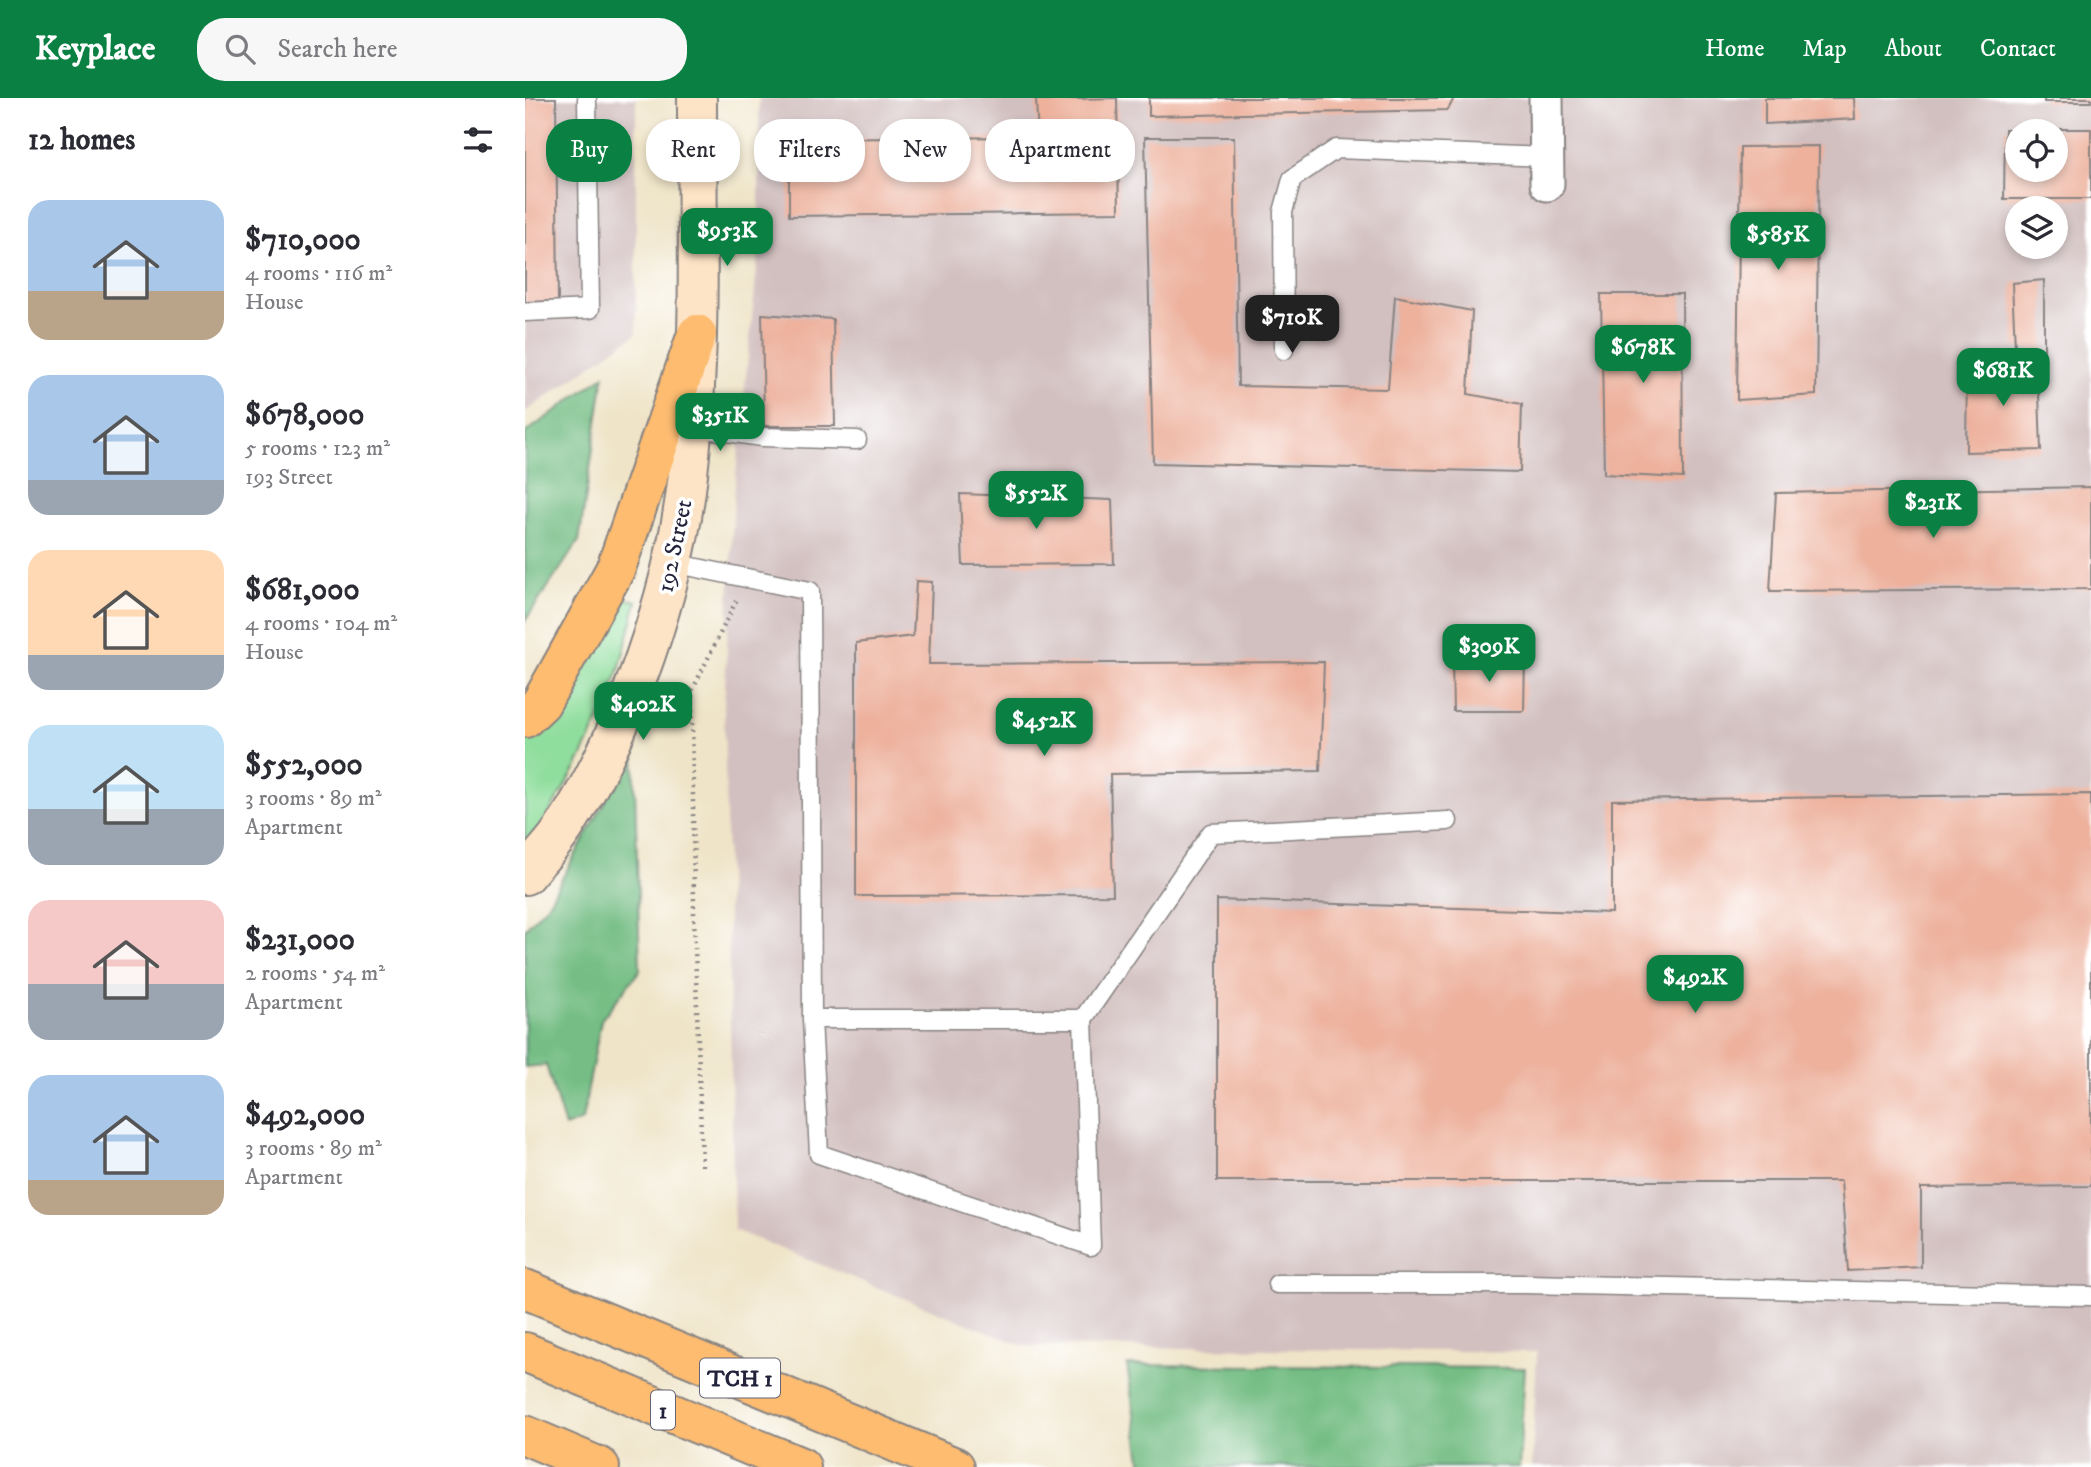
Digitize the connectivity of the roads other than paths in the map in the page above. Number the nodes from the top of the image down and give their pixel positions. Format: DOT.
graph roads {
  1 [pos="587,98"];
  2 [pos="697,98"];
  3 [pos="1546,98"];
  4 [pos="1546,171"];
  5 [pos="525,312"];
  6 [pos="697,334"];
  7 [pos="1284,350"];
  8 [pos="691,428"];
  9 [pos="857,440"];
  10 [pos="673,564"];
  11 [pos="525,718"];
  12 [pos="1448,821"];
  13 [pos="525,876"];
  14 [pos="812,1020"];
  15 [pos="1083,1020"];
  16 [pos="1277,1284"];
  17 [pos="525,1289"];
  18 [pos="2091,1297"];
  19 [pos="525,1352"];
  20 [pos="525,1435"];
  21 [pos="600,1467"];
  22 [pos="801,1467"];
  23 [pos="955,1467"];
  1 -- 5 [label="lane"];
  2 -- 6 [label="main road, 192 Street"];
  3 -- 4 [label="street"];
  4 -- 7 [label="lane"];
  6 -- 8 [label="main road, 192 Street"];
  6 -- 11 [label="highway"];
  8 -- 9 [label="lane"];
  8 -- 10 [label="main road, 192 Street"];
  10 -- 13 [label="main road, 192 Street"];
  10 -- 14 [label="lane"];
  12 -- 15 [label="lane"];
  14 -- 15 [label="lane"];
  14 -- 15 [label="lane"];
  16 -- 18 [label="lane"];
  17 -- 23 [label="highway, TCH 1"];
  19 -- 22 [label="highway, 1"];
  20 -- 21 [label="highway"];
}
